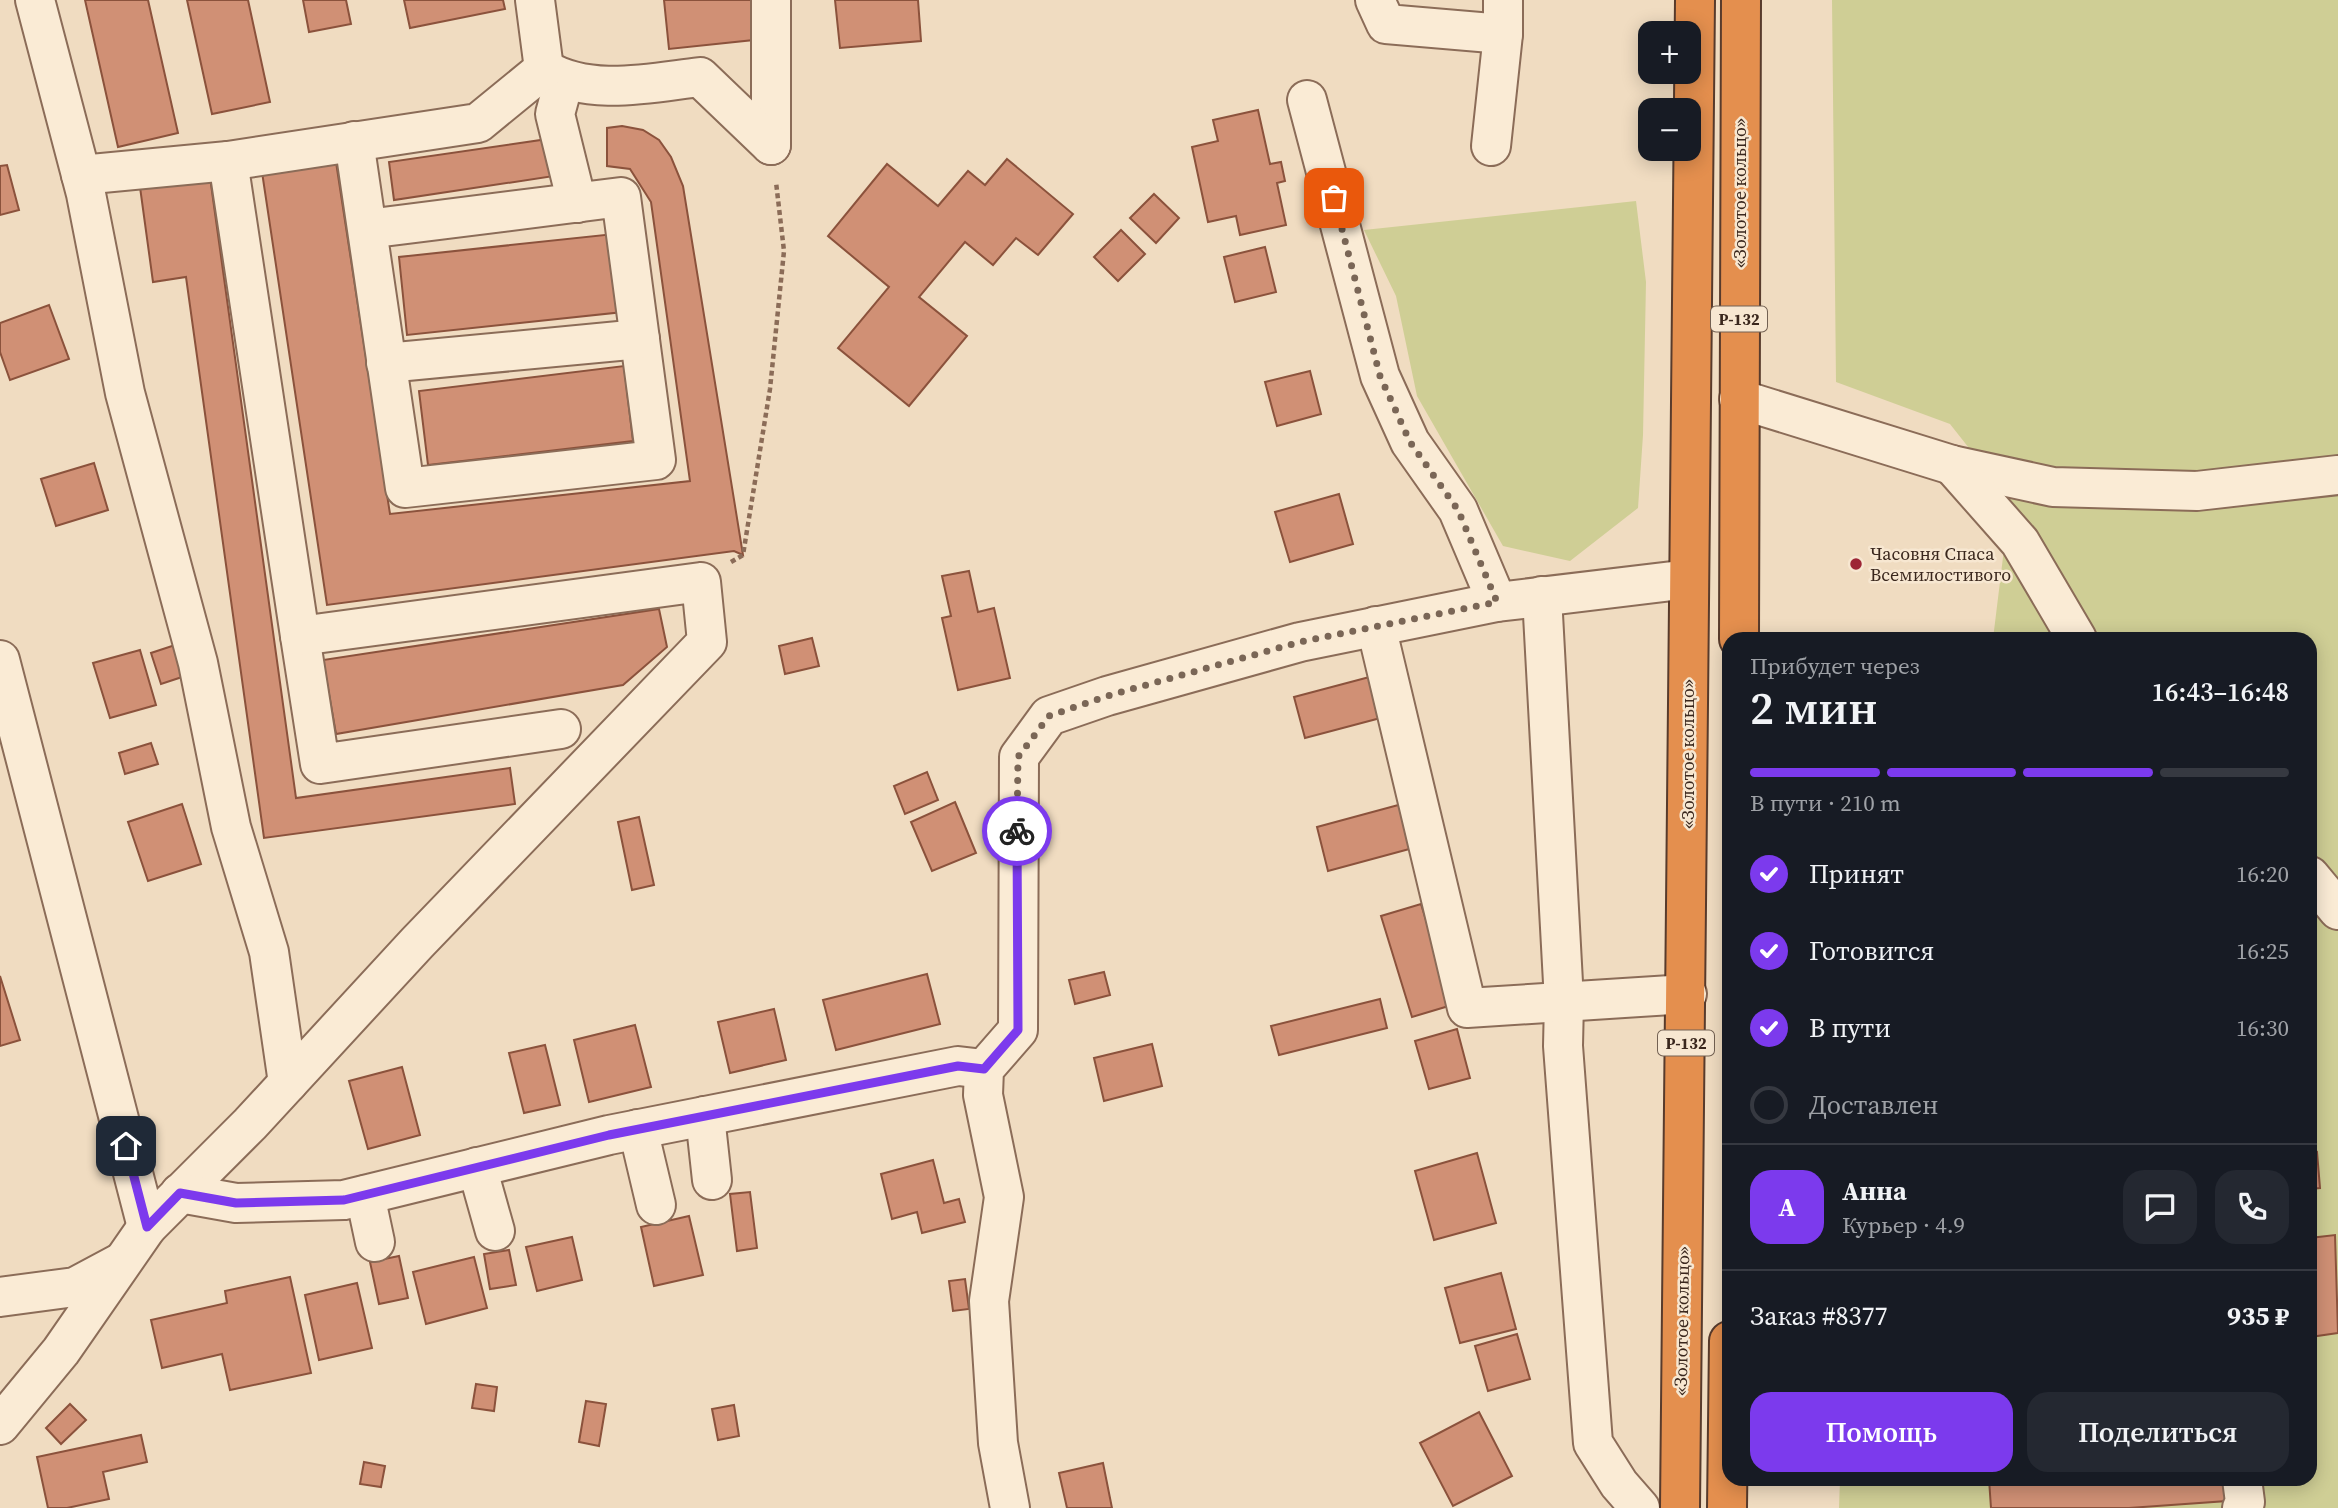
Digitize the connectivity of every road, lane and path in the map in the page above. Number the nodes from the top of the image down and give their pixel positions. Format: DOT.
graph roads {
  1 [pos="34,0"];
  2 [pos="535,0"];
  3 [pos="771,0"];
  4 [pos="1375,0"];
  5 [pos="1695,0"];
  6 [pos="1741,0"];
  7 [pos="1417,14"];
  8 [pos="1503,17"];
  9 [pos="554,75"];
  10 [pos="1307,100"];
  11 [pos="354,141"];
  12 [pos="771,145"];
  13 [pos="1491,146"];
  14 [pos="228,161"];
  15 [pos="80,175"];
  16 [pos="577,203"];
  17 [pos="367,229"];
  18 [pos="640,339"];
  19 [pos="387,363"];
  20 [pos="1739,399"];
  21 [pos="1952,465"];
  22 [pos="2338,475"];
  23 [pos="1689,579"];
  24 [pos="701,582"];
  25 [pos="1542,596"];
  26 [pos="1497,602"];
  27 [pos="1376,626"];
  28 [pos="1740,632"];
  29 [pos="2073,632"];
  30 [pos="300,636"];
  31 [pos="0,660"];
  32 [pos="561,729"];
  33 [pos="2317,884"];
  34 [pos="2338,909"];
  35 [pos="1687,994"];
  36 [pos="1564,1000"];
  37 [pos="984,1069"];
  38 [pos="288,1083"];
  39 [pos="705,1116"];
  40 [pos="638,1129"];
  41 [pos="477,1167"];
  42 [pos="712,1180"];
  43 [pos="180,1193"];
  44 [pos="365,1195"];
  45 [pos="656,1205"];
  46 [pos="147,1227"];
  47 [pos="495,1230"];
  48 [pos="375,1242"];
  49 [pos="122,1262"];
  50 [pos="0,1297"];
  51 [pos="0,1425"];
  52 [pos="1727,1486"];
  53 [pos="2243,1486"];
  54 [pos="1010,1508"];
  55 [pos="1640,1508"];
  56 [pos="1680,1508"];
  57 [pos="1727,1508"];
  58 [pos="2242,1508"];
  1 -- 15 [label="street"];
  2 -- 9 [label="street"];
  3 -- 12 [label="street"];
  4 -- 7 [label="street"];
  5 -- 23 [label="highway, «Золотое кольцо» / Р-132"];
  6 -- 20 [label="highway, «Золотое кольцо» / Р-132"];
  7 -- 8 [label="street"];
  8 -- 13 [label="street"];
  9 -- 11 [label="street"];
  9 -- 12 [label="street"];
  9 -- 16 [label="street"];
  10 -- 26 [label="street"];
  11 -- 14 [label="street"];
  11 -- 17 [label="street"];
  12 -- 24 [label="path"];
  14 -- 15 [label="street"];
  14 -- 30 [label="street"];
  15 -- 38 [label="street"];
  16 -- 17 [label="street"];
  16 -- 18 [label="street"];
  17 -- 19 [label="street"];
  18 -- 19 [label="street"];
  18 -- 19 [label="street"];
  20 -- 21 [label="street"];
  20 -- 28 [label="highway, «Золотое кольцо» / Р-132"];
  21 -- 22 [label="street"];
  21 -- 29 [label="street"];
  23 -- 25 [label="street"];
  23 -- 35 [label="highway, «Золотое кольцо» / Р-132"];
  24 -- 30 [label="street"];
  24 -- 38 [label="street"];
  25 -- 26 [label="street"];
  25 -- 36 [label="street"];
  26 -- 27 [label="street"];
  27 -- 36 [label="street"];
  27 -- 37 [label="street"];
  30 -- 32 [label="street"];
  31 -- 46 [label="street"];
  33 -- 34 [label="street"];
  35 -- 36 [label="street"];
  35 -- 56 [label="highway, «Золотое кольцо» / Р-132"];
  36 -- 55 [label="street"];
  37 -- 39 [label="street"];
  37 -- 54 [label="street"];
  38 -- 43 [label="street"];
  39 -- 40 [label="street"];
  39 -- 42 [label="street"];
  40 -- 41 [label="street"];
  40 -- 45 [label="street"];
  41 -- 44 [label="street"];
  41 -- 47 [label="street"];
  43 -- 44 [label="street"];
  43 -- 46 [label="street"];
  44 -- 48 [label="street"];
  46 -- 49 [label="street"];
  49 -- 50 [label="street"];
  49 -- 51 [label="street"];
  52 -- 57 [label="highway"];
  53 -- 58 [label="street"];
}
